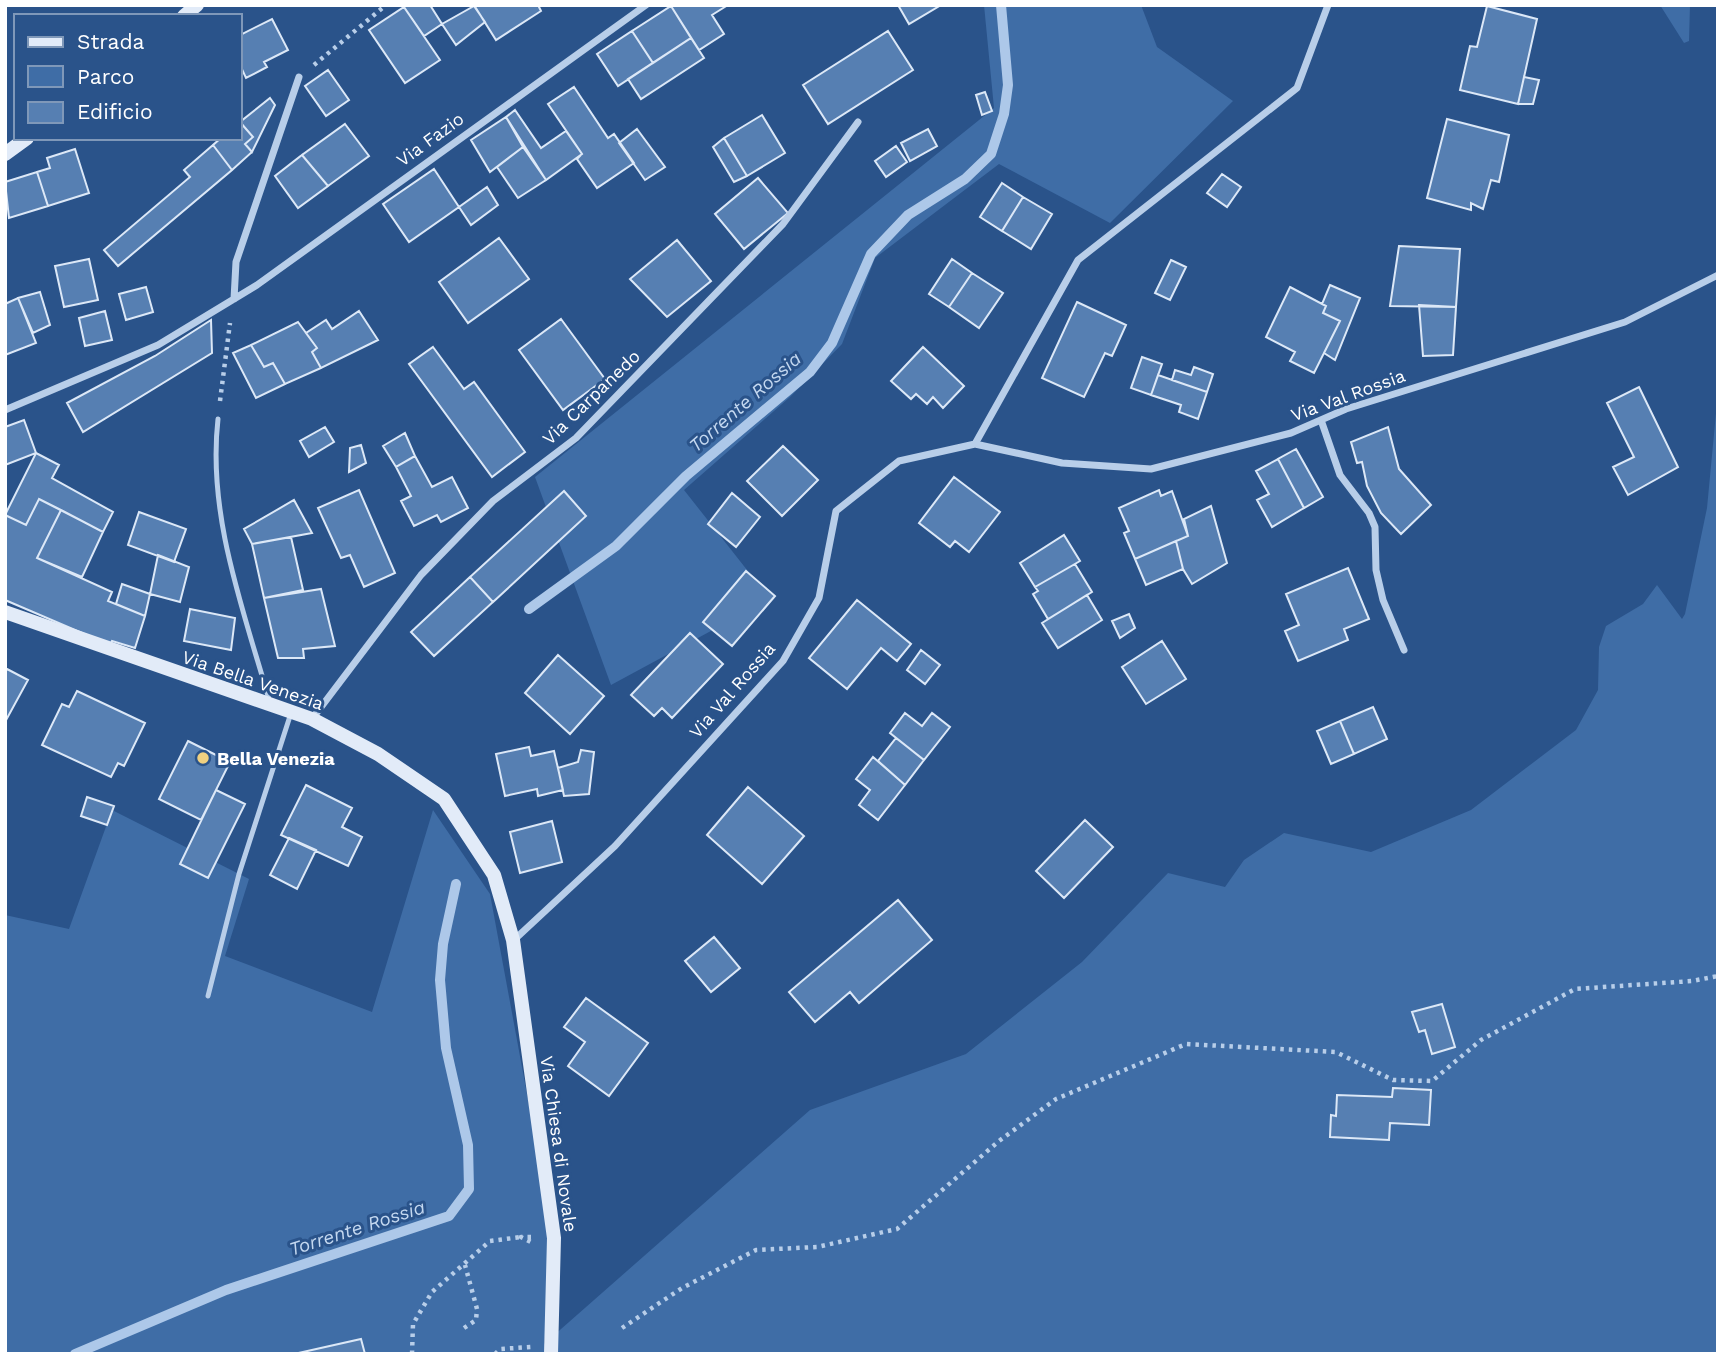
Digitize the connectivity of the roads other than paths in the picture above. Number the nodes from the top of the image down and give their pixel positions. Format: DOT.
graph roads {
  1 [pos="646,5"];
  2 [pos="1328,5"];
  3 [pos="299,77"];
  4 [pos="858,122"];
  5 [pos="24,140"];
  6 [pos="5,154"];
  7 [pos="1718,275"];
  8 [pos="234,299"];
  9 [pos="5,410"];
  10 [pos="218,419"];
  11 [pos="1321,420"];
  12 [pos="975,444"];
  13 [pos="5,612"];
  14 [pos="1404,650"];
  15 [pos="271,703"];
  16 [pos="292,710"];
  17 [pos="312,719"];
  18 [pos="513,940"];
  19 [pos="208,996"];
  20 [pos="551,1354"];
  1 -- 8 [label="street, Via Fazio"];
  2 -- 12 [label="street"];
  3 -- 8 [label="street"];
  4 -- 17 [label="street, Via Carpanedo"];
  5 -- 6 [label="main road"];
  7 -- 11 [label="street, Via Val Rossia"];
  8 -- 9 [label="street, Via Fazio"];
  10 -- 15 [label="lane"];
  11 -- 12 [label="street, Via Val Rossia"];
  11 -- 14 [label="street"];
  12 -- 18 [label="street, Via Val Rossia"];
  13 -- 15 [label="main road, Via Bella Venezia"];
  15 -- 16 [label="main road, Via Bella Venezia"];
  16 -- 17 [label="main road, Via Bella Venezia"];
  16 -- 19 [label="lane"];
  17 -- 18 [label="main road, Via Bella Venezia"];
  18 -- 20 [label="main road, Via Chiesa di Novale"];
}
